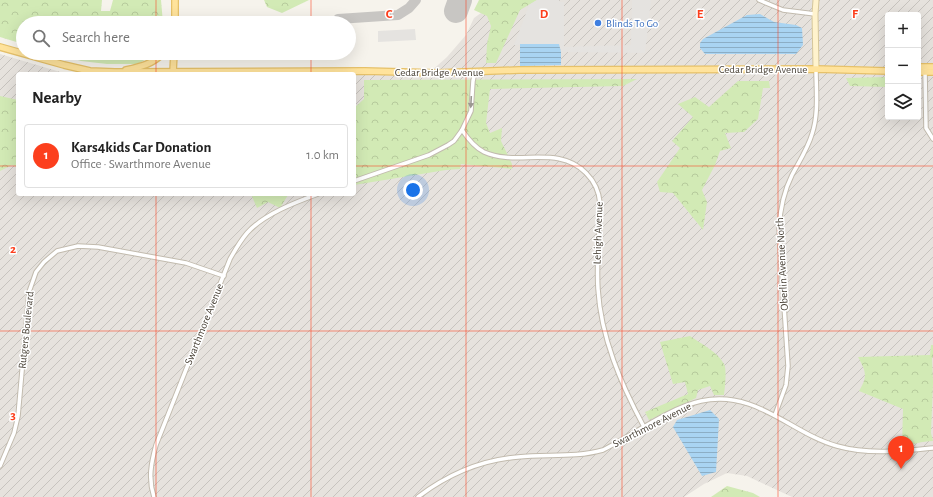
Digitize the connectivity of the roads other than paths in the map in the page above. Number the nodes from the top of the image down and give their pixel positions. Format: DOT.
graph roads {
  1 [pos="175,0"];
  2 [pos="759,0"];
  3 [pos="816,0"];
  4 [pos="815,14"];
  5 [pos="175,16"];
  6 [pos="0,47"];
  7 [pos="16,52"];
  8 [pos="46,60"];
  9 [pos="155,60"];
  10 [pos="174,60"];
  11 [pos="933,67"];
  12 [pos="921,68"];
  13 [pos="816,69"];
  14 [pos="885,70"];
  15 [pos="926,70"];
  16 [pos="921,71"];
  17 [pos="115,72"];
  18 [pos="173,72"];
  19 [pos="475,72"];
  20 [pos="933,72"];
  21 [pos="462,130"];
  22 [pos="933,139"];
  23 [pos="356,180"];
  24 [pos="313,196"];
  25 [pos="224,276"];
  26 [pos="775,415"];
  27 [pos="644,427"];
  28 [pos="933,448"];
  29 [pos="0,466"];
  30 [pos="154,497"];
  31 [pos="418,497"];
  1 -- 5 [label="main road"];
  2 -- 4 [label="street"];
  3 -- 4 [label="street"];
  4 -- 13 [label="street"];
  6 -- 7 [label="main road, Cedar Bridge Avenue"];
  8 -- 17 [label="main road, Cedar Bridge Avenue"];
  9 -- 17 [label="main road"];
  10 -- 18 [label="main road"];
  11 -- 15 [label="main road"];
  12 -- 15 [label="main road"];
  13 -- 14 [label="main road, Cedar Bridge Avenue"];
  13 -- 19 [label="main road, Cedar Bridge Avenue"];
  13 -- 26 [label="street, Oberlin Avenue North"];
  15 -- 16 [label="main road"];
  15 -- 20 [label="main road"];
  15 -- 22 [label="street"];
  17 -- 18 [label="main road, Cedar Bridge Avenue"];
  18 -- 19 [label="main road, Cedar Bridge Avenue"];
  19 -- 21 [label="street, one-way"];
  21 -- 23 [label="street"];
  21 -- 27 [label="street, Lehigh Avenue"];
  24 -- 25 [label="street, Swarthmore Avenue"];
  25 -- 29 [label="street, Rutgers Boulevard"];
  25 -- 30 [label="street, Swarthmore Avenue"];
  26 -- 27 [label="street, Swarthmore Avenue"];
  26 -- 28 [label="street, Swarthmore Avenue"];
  27 -- 31 [label="street, Swarthmore Avenue"];
}
